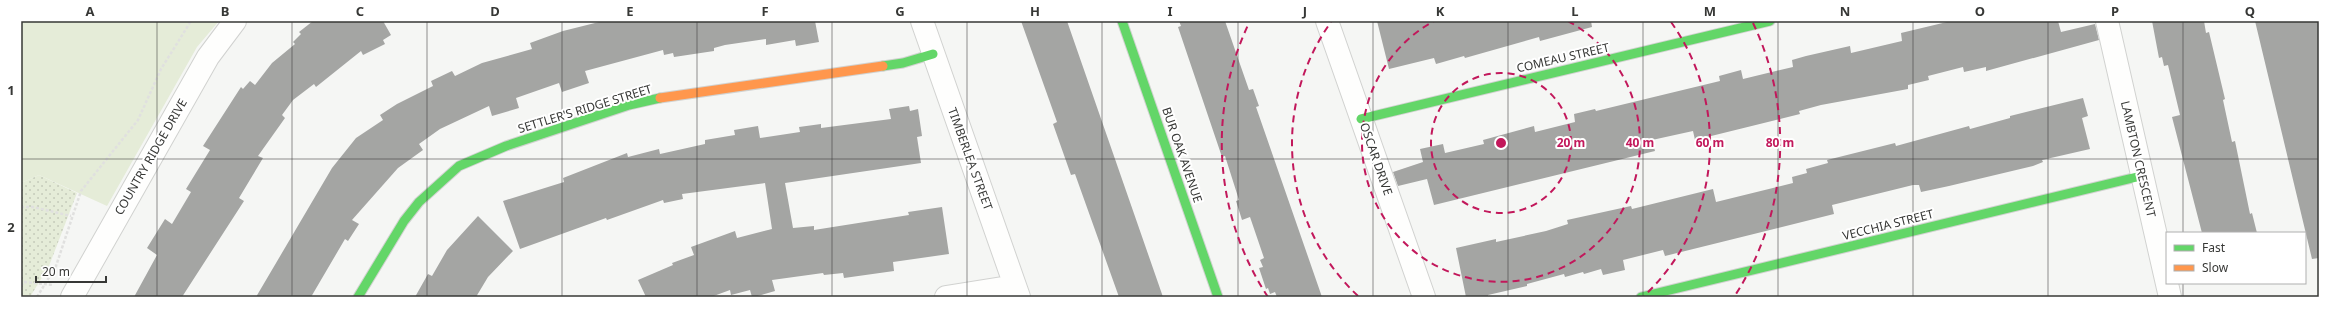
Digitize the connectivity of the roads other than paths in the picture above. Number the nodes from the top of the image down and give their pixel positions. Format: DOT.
graph roads {
  1 [pos="235,21"];
  2 [pos="922,21"];
  3 [pos="1122,21"];
  4 [pos="1327,21"];
  5 [pos="1770,21"];
  6 [pos="2107,21"];
  7 [pos="933,54"];
  8 [pos="1362,119"];
  9 [pos="2141,176"];
  10 [pos="2166,280"];
  11 [pos="2167,284"];
  12 [pos="65,291"];
  13 [pos="1017,292"];
  14 [pos="358,297"];
  15 [pos="946,297"];
  16 [pos="1218,297"];
  17 [pos="1424,297"];
  18 [pos="1641,297"];
  19 [pos="2170,297"];
  1 -- 12 [label="street, COUNTRY RIDGE DRIVE"];
  2 -- 7 [label="street, TIMBERLEA STREET"];
  3 -- 16 [label="street, BUR OAK AVENUE"];
  4 -- 8 [label="street, OSCAR DRIVE"];
  5 -- 8 [label="street, COMEAU STREET"];
  6 -- 9 [label="street, LAMBTON CRESCENT"];
  7 -- 13 [label="street, TIMBERLEA STREET"];
  7 -- 14 [label="street, SETTLER'S RIDGE STREET"];
  8 -- 17 [label="street, OSCAR DRIVE"];
  9 -- 10 [label="street, LAMBTON CRESCENT"];
  9 -- 18 [label="street, VECCHIA STREET"];
  11 -- 19 [label="street, LAMBTON CRESCENT"];
  13 -- 15 [label="street"];
}
